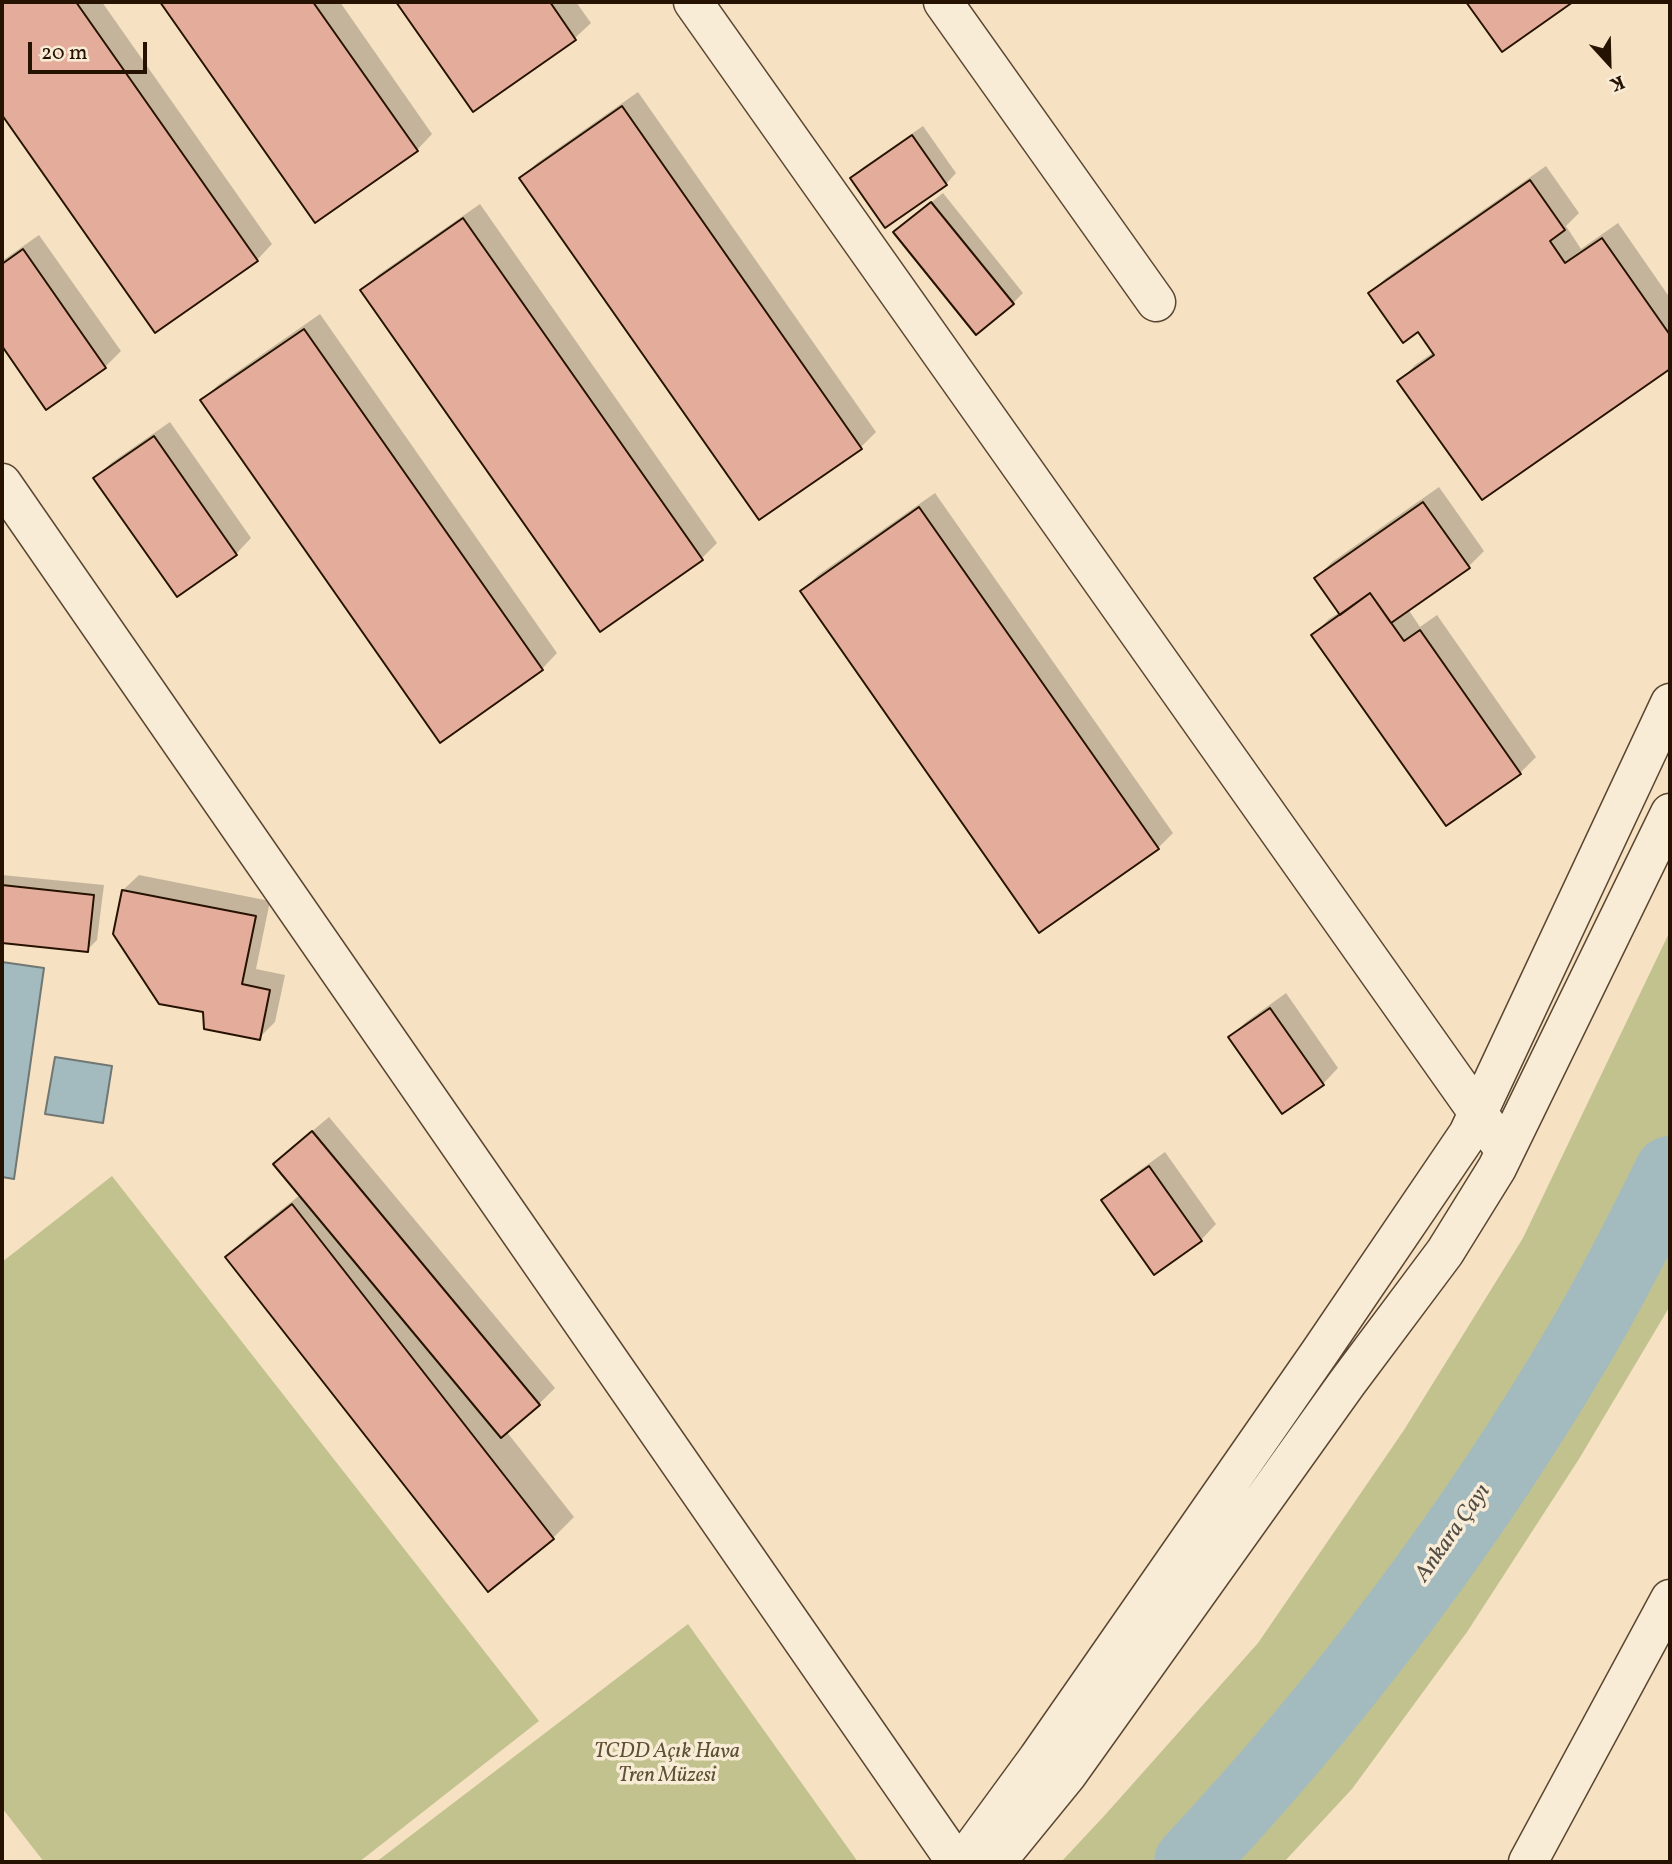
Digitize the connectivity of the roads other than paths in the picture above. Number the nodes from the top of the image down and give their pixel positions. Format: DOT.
graph roads {
  1 [pos="693,2"];
  2 [pos="943,2"];
  3 [pos="1156,302"];
  4 [pos="2,483"];
  5 [pos="1670,702"];
  6 [pos="1670,813"];
  7 [pos="1478,1112"];
  8 [pos="1505,1151"];
  9 [pos="1670,1599"];
  10 [pos="956,1862"];
  11 [pos="962,1862"];
  12 [pos="996,1862"];
  13 [pos="1528,1862"];
  1 -- 7 [label="street"];
  2 -- 3 [label="street"];
  4 -- 10 [label="street"];
  5 -- 7 [label="street"];
  6 -- 8 [label="street"];
  7 -- 8 [label="street"];
  7 -- 11 [label="street"];
  8 -- 12 [label="street"];
  9 -- 13 [label="street"];
}
